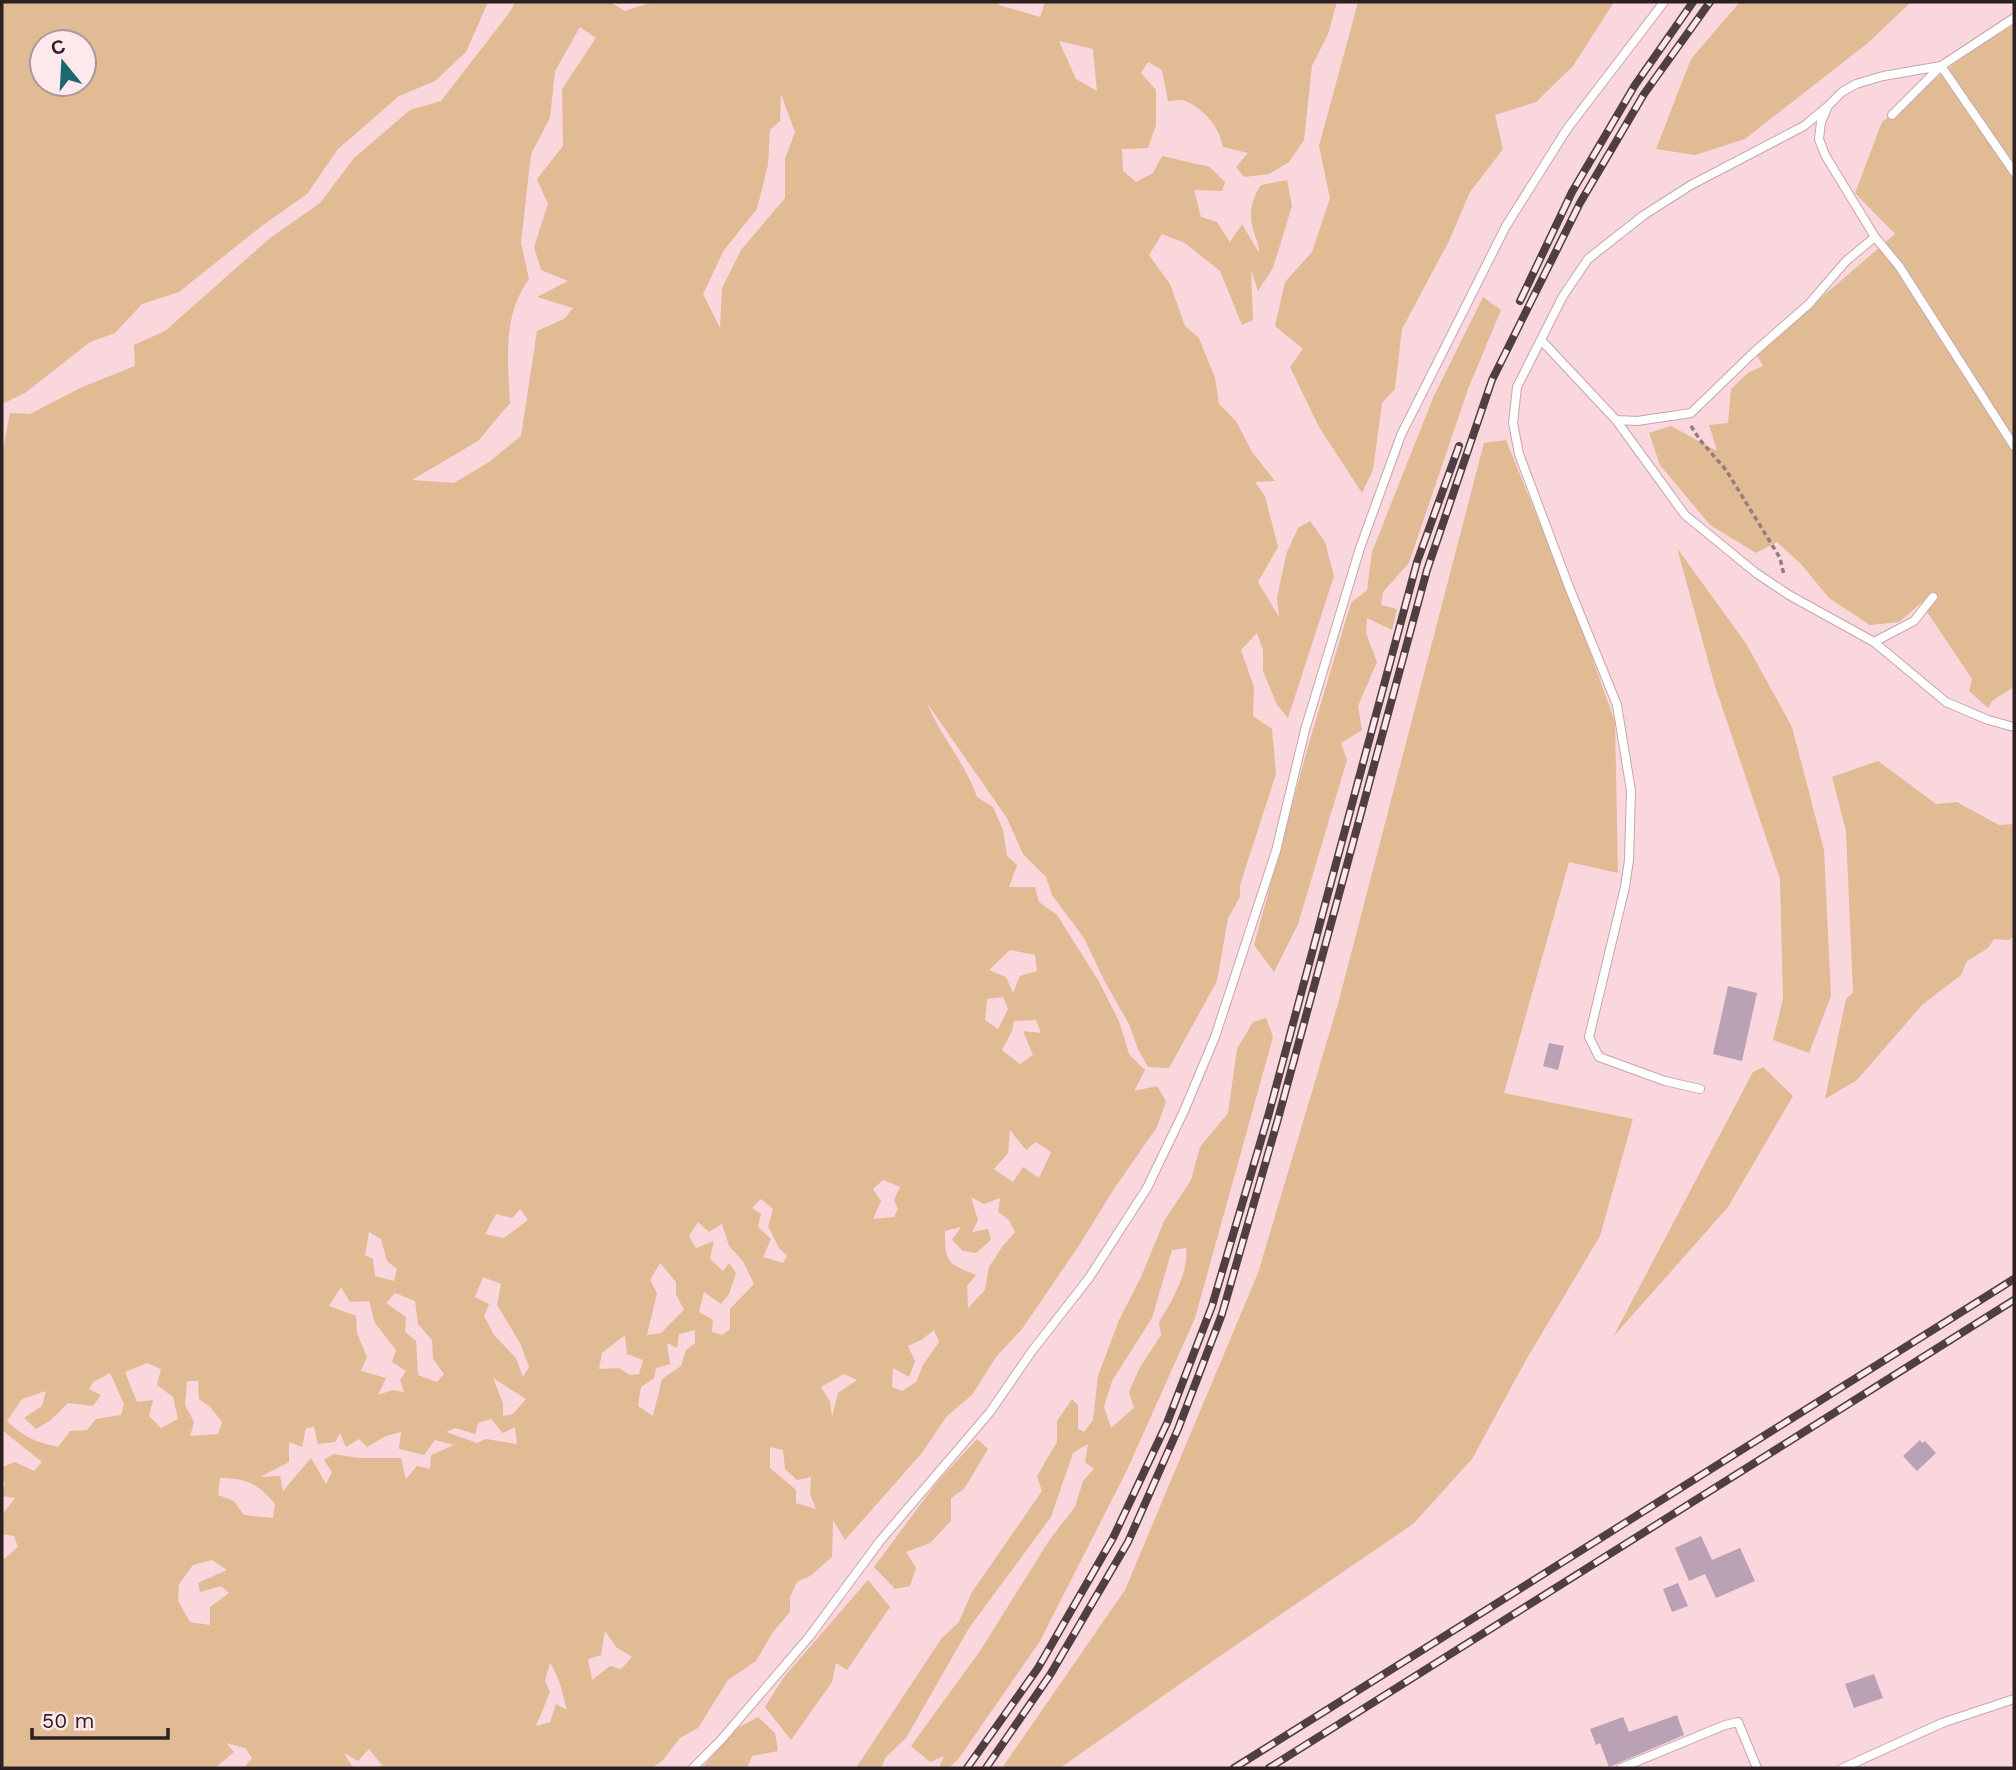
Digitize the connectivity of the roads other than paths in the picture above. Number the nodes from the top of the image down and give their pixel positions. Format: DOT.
graph roads {
  1 [pos="1664,2"];
  2 [pos="2014,18"];
  3 [pos="1941,66"];
  4 [pos="1828,106"];
  5 [pos="1892,115"];
  6 [pos="2014,172"];
  7 [pos="1875,237"];
  8 [pos="1542,341"];
  9 [pos="1616,420"];
  10 [pos="2014,446"];
  11 [pos="1933,597"];
  12 [pos="1874,642"];
  13 [pos="2014,727"];
  14 [pos="1700,1089"];
  15 [pos="2014,1699"];
  16 [pos="693,1768"];
  17 [pos="1621,1768"];
  18 [pos="1757,1768"];
  19 [pos="1843,1768"];
  1 -- 16 [label="lane"];
  2 -- 3 [label="lane"];
  3 -- 4 [label="lane"];
  3 -- 5 [label="lane"];
  3 -- 6 [label="lane"];
  4 -- 7 [label="lane"];
  4 -- 8 [label="lane"];
  7 -- 9 [label="lane"];
  7 -- 10 [label="lane"];
  8 -- 9 [label="lane"];
  8 -- 14 [label="lane"];
  9 -- 12 [label="lane"];
  11 -- 12 [label="lane"];
  12 -- 13 [label="lane"];
  15 -- 19 [label="lane"];
  17 -- 18 [label="lane"];
}
